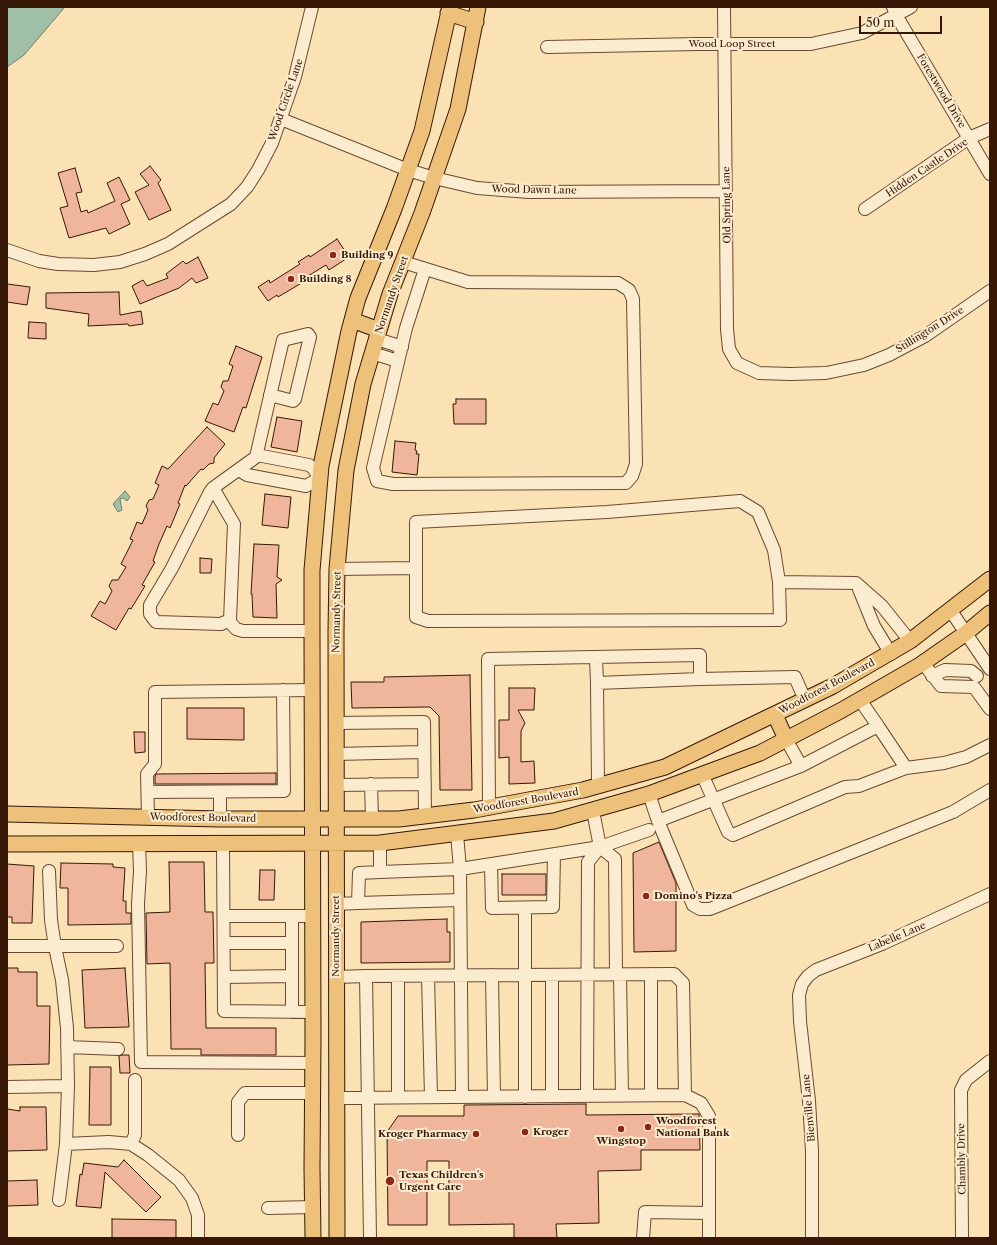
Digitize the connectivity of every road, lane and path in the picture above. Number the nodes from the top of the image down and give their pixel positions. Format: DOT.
graph roads {
  1 [pos="312,7"];
  2 [pos="478,7"];
  3 [pos="724,7"];
  4 [pos="910,7"];
  5 [pos="449,10"];
  6 [pos="894,11"];
  7 [pos="476,22"];
  8 [pos="725,44"];
  9 [pos="546,47"];
  10 [pos="281,119"];
  11 [pos="990,129"];
  12 [pos="969,138"];
  13 [pos="408,170"];
  14 [pos="990,174"];
  15 [pos="434,178"];
  16 [pos="726,191"];
  17 [pos="865,209"];
  18 [pos="7,250"];
  19 [pos="403,262"];
  20 [pos="425,269"];
  21 [pos="990,291"];
  22 [pos="352,320"];
  23 [pos="378,334"];
  24 [pos="402,347"];
  25 [pos="372,353"];
  26 [pos="398,361"];
  27 [pos="772,374"];
  28 [pos="270,395"];
  29 [pos="257,455"];
  30 [pos="238,470"];
  31 [pos="320,478"];
  32 [pos="345,481"];
  33 [pos="213,488"];
  34 [pos="415,568"];
  35 [pos="337,569"];
  36 [pos="990,579"];
  37 [pos="779,582"];
  38 [pos="856,583"];
  39 [pos="951,611"];
  40 [pos="990,613"];
  41 [pos="228,621"];
  42 [pos="312,631"];
  43 [pos="336,631"];
  44 [pos="966,633"];
  45 [pos="910,641"];
  46 [pos="891,654"];
  47 [pos="596,657"];
  48 [pos="923,663"];
  49 [pos="990,669"];
  50 [pos="700,679"];
  51 [pos="976,681"];
  52 [pos="597,683"];
  53 [pos="283,690"];
  54 [pos="312,690"];
  55 [pos="805,700"];
  56 [pos="860,700"];
  57 [pos="990,709"];
  58 [pos="775,715"];
  59 [pos="335,723"];
  60 [pos="878,726"];
  61 [pos="786,739"];
  62 [pos="990,745"];
  63 [pos="424,752"];
  64 [pos="335,754"];
  65 [pos="801,766"];
  66 [pos="906,768"];
  67 [pos="702,774"];
  68 [pos="371,784"];
  69 [pos="425,784"];
  70 [pos="336,785"];
  71 [pos="598,786"];
  72 [pos="582,790"];
  73 [pos="990,790"];
  74 [pos="148,792"];
  75 [pos="220,792"];
  76 [pos="649,794"];
  77 [pos="713,799"];
  78 [pos="489,808"];
  79 [pos="593,811"];
  80 [pos="7,814"];
  81 [pos="425,816"];
  82 [pos="148,817"];
  83 [pos="220,819"];
  84 [pos="312,819"];
  85 [pos="336,819"];
  86 [pos="372,819"];
  87 [pos="658,821"];
  88 [pos="649,830"];
  89 [pos="457,834"];
  90 [pos="143,843"];
  91 [pos="223,843"];
  92 [pos="312,843"];
  93 [pos="336,843"];
  94 [pos="380,843"];
  95 [pos="7,844"];
  96 [pos="600,847"];
  97 [pos="554,854"];
  98 [pos="492,864"];
  99 [pos="460,869"];
  100 [pos="49,871"];
  101 [pos="380,872"];
  102 [pos="990,894"];
  103 [pos="460,900"];
  104 [pos="358,903"];
  105 [pos="336,904"];
  106 [pos="525,908"];
  107 [pos="224,916"];
  108 [pos="292,916"];
  109 [pos="312,916"];
  110 [pos="224,943"];
  111 [pos="292,943"];
  112 [pos="7,946"];
  113 [pos="117,946"];
  114 [pos="55,947"];
  115 [pos="618,974"];
  116 [pos="651,974"];
  117 [pos="492,975"];
  118 [pos="524,975"];
  119 [pos="552,975"];
  120 [pos="588,975"];
  121 [pos="292,976"];
  122 [pos="366,976"];
  123 [pos="398,976"];
  124 [pos="428,976"];
  125 [pos="461,976"];
  126 [pos="224,977"];
  127 [pos="336,977"];
  128 [pos="805,980"];
  129 [pos="292,1012"];
  130 [pos="313,1015"];
  131 [pos="336,1016"];
  132 [pos="68,1047"];
  133 [pos="118,1049"];
  134 [pos="990,1061"];
  135 [pos="313,1063"];
  136 [pos="135,1080"];
  137 [pos="68,1086"];
  138 [pos="7,1087"];
  139 [pos="685,1094"];
  140 [pos="312,1095"];
  141 [pos="588,1095"];
  142 [pos="622,1095"];
  143 [pos="651,1095"];
  144 [pos="525,1096"];
  145 [pos="552,1096"];
  146 [pos="431,1097"];
  147 [pos="462,1097"];
  148 [pos="494,1097"];
  149 [pos="337,1098"];
  150 [pos="367,1098"];
  151 [pos="398,1098"];
  152 [pos="238,1135"];
  153 [pos="66,1144"];
  154 [pos="131,1144"];
  155 [pos="59,1200"];
  156 [pos="314,1207"];
  157 [pos="268,1208"];
  158 [pos="709,1213"];
  159 [pos="198,1238"];
  160 [pos="314,1238"];
  161 [pos="337,1238"];
  162 [pos="370,1238"];
  163 [pos="644,1238"];
  164 [pos="709,1238"];
  165 [pos="812,1238"];
  166 [pos="962,1238"];
  1 -- 10 [label="street, Wood Circle Lane"];
  2 -- 7 [label="main road, Normandy Street"];
  3 -- 8 [label="street, Old Spring Lane"];
  4 -- 6 [label="street, Wood Loop Street"];
  5 -- 7 [label="main road"];
  5 -- 13 [label="main road"];
  6 -- 8 [label="street, Wood Loop Street"];
  6 -- 12 [label="street, Forestwood Drive"];
  7 -- 15 [label="main road, Normandy Street"];
  8 -- 9 [label="street, Wood Loop Street"];
  8 -- 16 [label="street, Old Spring Lane"];
  10 -- 13 [label="street, Wood Dawn Lane"];
  10 -- 18 [label="street, Wood Circle Lane"];
  11 -- 12 [label="street, Hidden Castle Drive"];
  12 -- 14 [label="street, Forestwood Drive"];
  12 -- 17 [label="street, Hidden Castle Drive"];
  13 -- 15 [label="street, Wood Dawn Lane"];
  13 -- 22 [label="main road"];
  15 -- 16 [label="street, Wood Dawn Lane"];
  15 -- 19 [label="main road, Normandy Street"];
  16 -- 27 [label="street, Old Spring Lane"];
  19 -- 20 [label="street"];
  19 -- 23 [label="main road, Normandy Street"];
  20 -- 24 [label="street"];
  20 -- 26 [label="street"];
  21 -- 27 [label="street, Stillington Drive"];
  22 -- 23 [label="main road"];
  22 -- 31 [label="main road"];
  23 -- 24 [label="street"];
  23 -- 25 [label="main road, Normandy Street"];
  24 -- 26 [label="street"];
  25 -- 26 [label="street"];
  25 -- 32 [label="main road, Normandy Street"];
  28 -- 28 [label="street"];
  28 -- 29 [label="street"];
  29 -- 30 [label="street"];
  29 -- 31 [label="street"];
  30 -- 31 [label="street"];
  30 -- 33 [label="street"];
  31 -- 32 [label="main road"];
  31 -- 42 [label="main road"];
  32 -- 35 [label="main road, Normandy Street"];
  33 -- 41 [label="street"];
  33 -- 41 [label="street"];
  34 -- 35 [label="street"];
  34 -- 37 [label="street"];
  34 -- 37 [label="street"];
  35 -- 43 [label="main road, Normandy Street"];
  36 -- 39 [label="main road, Woodforest Boulevard"];
  37 -- 38 [label="street"];
  38 -- 45 [label="street"];
  38 -- 46 [label="street"];
  39 -- 44 [label="street"];
  39 -- 45 [label="main road, Woodforest Boulevard"];
  40 -- 44 [label="main road"];
  41 -- 42 [label="street"];
  42 -- 43 [label="main road"];
  42 -- 54 [label="main road"];
  43 -- 59 [label="main road, Normandy Street"];
  44 -- 48 [label="main road"];
  44 -- 49 [label="street"];
  45 -- 46 [label="main road, Woodforest Boulevard"];
  46 -- 55 [label="main road, Woodforest Boulevard"];
  47 -- 50 [label="street"];
  47 -- 52 [label="street"];
  47 -- 78 [label="street"];
  48 -- 51 [label="street"];
  48 -- 56 [label="main road"];
  49 -- 51 [label="street"];
  50 -- 52 [label="street"];
  50 -- 55 [label="street"];
  51 -- 57 [label="street"];
  52 -- 71 [label="street"];
  53 -- 54 [label="street"];
  53 -- 74 [label="street"];
  53 -- 75 [label="street"];
  54 -- 84 [label="main road"];
  55 -- 58 [label="main road, Woodforest Boulevard"];
  56 -- 60 [label="street"];
  56 -- 61 [label="main road"];
  58 -- 61 [label="main road"];
  58 -- 71 [label="main road, Woodforest Boulevard"];
  59 -- 63 [label="street"];
  59 -- 64 [label="main road, Normandy Street"];
  60 -- 65 [label="street"];
  60 -- 66 [label="street"];
  61 -- 65 [label="street"];
  61 -- 67 [label="main road"];
  62 -- 66 [label="street"];
  63 -- 64 [label="street"];
  63 -- 69 [label="street"];
  64 -- 70 [label="main road, Normandy Street"];
  65 -- 77 [label="street"];
  66 -- 77 [label="street"];
  67 -- 76 [label="main road"];
  67 -- 77 [label="street"];
  68 -- 69 [label="street"];
  68 -- 70 [label="street"];
  68 -- 86 [label="street"];
  69 -- 81 [label="street"];
  70 -- 85 [label="main road, Normandy Street"];
  71 -- 72 [label="main road, Woodforest Boulevard"];
  72 -- 78 [label="main road, Woodforest Boulevard"];
  72 -- 79 [label="main road"];
  73 -- 87 [label="street"];
  74 -- 75 [label="street"];
  74 -- 82 [label="street"];
  75 -- 83 [label="street"];
  76 -- 79 [label="main road"];
  76 -- 87 [label="street"];
  77 -- 87 [label="street"];
  78 -- 81 [label="main road, Woodforest Boulevard"];
  79 -- 89 [label="main road"];
  79 -- 96 [label="street"];
  80 -- 82 [label="main road, Woodforest Boulevard"];
  81 -- 86 [label="main road, Woodforest Boulevard"];
  82 -- 83 [label="main road, Woodforest Boulevard"];
  82 -- 90 [label="main road"];
  83 -- 84 [label="main road, Woodforest Boulevard"];
  84 -- 85 [label="main road, Woodforest Boulevard"];
  84 -- 92 [label="main road"];
  85 -- 86 [label="main road, Woodforest Boulevard"];
  85 -- 93 [label="main road, Normandy Street"];
  88 -- 96 [label="street"];
  89 -- 94 [label="main road"];
  89 -- 99 [label="street"];
  90 -- 91 [label="main road"];
  90 -- 95 [label="main road"];
  90 -- 135 [label="street"];
  91 -- 92 [label="main road"];
  91 -- 107 [label="street"];
  92 -- 93 [label="main road"];
  92 -- 109 [label="main road"];
  93 -- 94 [label="main road"];
  93 -- 105 [label="main road, Normandy Street"];
  94 -- 101 [label="street"];
  96 -- 97 [label="street"];
  96 -- 115 [label="street"];
  96 -- 120 [label="street"];
  97 -- 98 [label="street"];
  97 -- 106 [label="street"];
  98 -- 99 [label="street"];
  98 -- 106 [label="street"];
  99 -- 101 [label="street"];
  99 -- 103 [label="street"];
  100 -- 114 [label="street"];
  101 -- 104 [label="street"];
  102 -- 128 [label="street, Labelle Lane"];
  103 -- 104 [label="street"];
  103 -- 125 [label="street"];
  104 -- 105 [label="street"];
  105 -- 127 [label="main road, Normandy Street"];
  106 -- 118 [label="street"];
  107 -- 108 [label="street"];
  107 -- 110 [label="street"];
  108 -- 109 [label="street"];
  108 -- 111 [label="street"];
  109 -- 130 [label="main road"];
  110 -- 111 [label="street"];
  110 -- 126 [label="street"];
  111 -- 121 [label="street"];
  112 -- 114 [label="street"];
  113 -- 114 [label="street"];
  114 -- 132 [label="street"];
  115 -- 116 [label="street"];
  115 -- 120 [label="street"];
  115 -- 142 [label="street"];
  116 -- 139 [label="street"];
  116 -- 143 [label="street"];
  117 -- 118 [label="street"];
  117 -- 125 [label="street"];
  117 -- 148 [label="street"];
  118 -- 119 [label="street"];
  118 -- 144 [label="street"];
  119 -- 120 [label="street"];
  119 -- 145 [label="street"];
  120 -- 141 [label="street"];
  121 -- 126 [label="street"];
  121 -- 129 [label="street"];
  122 -- 123 [label="street"];
  122 -- 127 [label="street"];
  122 -- 150 [label="street"];
  123 -- 124 [label="street"];
  123 -- 151 [label="street"];
  124 -- 125 [label="street"];
  124 -- 146 [label="street"];
  125 -- 147 [label="street"];
  126 -- 129 [label="street"];
  127 -- 131 [label="main road, Normandy Street"];
  128 -- 165 [label="street, Bienville Lane"];
  129 -- 130 [label="street"];
  130 -- 131 [label="main road"];
  130 -- 135 [label="main road"];
  131 -- 149 [label="main road, Normandy Street"];
  132 -- 133 [label="street"];
  132 -- 137 [label="street"];
  134 -- 166 [label="street, Chambly Drive"];
  135 -- 140 [label="main road"];
  136 -- 154 [label="street"];
  137 -- 138 [label="street"];
  137 -- 153 [label="street"];
  139 -- 143 [label="street"];
  139 -- 158 [label="street"];
  140 -- 149 [label="main road"];
  140 -- 152 [label="street"];
  140 -- 156 [label="main road"];
  141 -- 142 [label="street"];
  141 -- 145 [label="street"];
  142 -- 143 [label="street"];
  144 -- 145 [label="street"];
  144 -- 148 [label="street"];
  146 -- 147 [label="street"];
  146 -- 151 [label="street"];
  147 -- 148 [label="street"];
  149 -- 150 [label="street"];
  149 -- 161 [label="main road, Normandy Street"];
  150 -- 151 [label="street"];
  150 -- 162 [label="street"];
  153 -- 154 [label="street"];
  153 -- 155 [label="street"];
  154 -- 159 [label="street"];
  156 -- 157 [label="street"];
  156 -- 160 [label="main road"];
  158 -- 163 [label="street"];
  158 -- 164 [label="street"];
}
